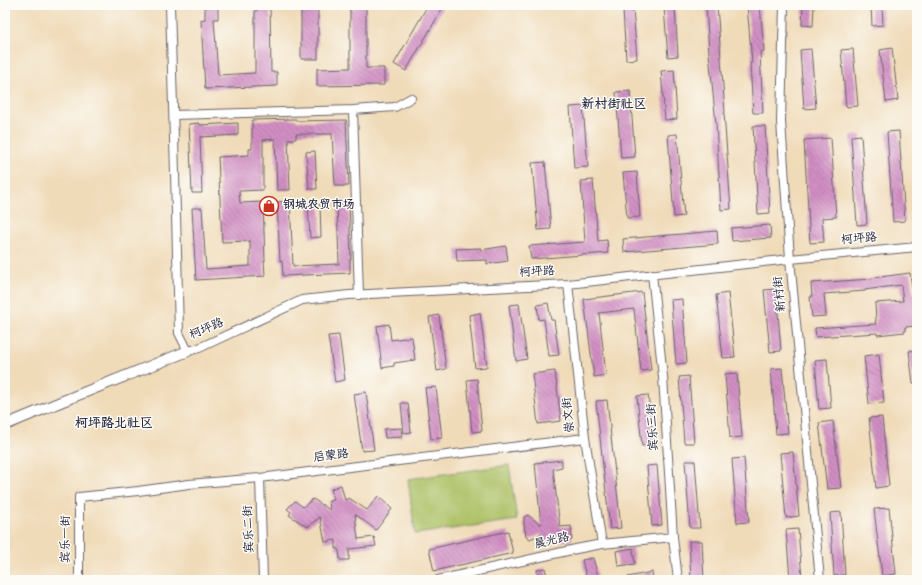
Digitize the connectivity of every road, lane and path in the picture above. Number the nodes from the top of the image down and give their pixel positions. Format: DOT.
graph roads {
  1 [pos="170,5"];
  2 [pos="784,5"];
  3 [pos="410,98"];
  4 [pos="353,110"];
  5 [pos="174,115"];
  6 [pos="917,247"];
  7 [pos="790,259"];
  8 [pos="652,274"];
  9 [pos="568,284"];
  10 [pos="359,295"];
  11 [pos="188,351"];
  12 [pos="5,425"];
  13 [pos="585,438"];
  14 [pos="260,478"];
  15 [pos="79,497"];
  16 [pos="673,537"];
  17 [pos="602,544"];
  18 [pos="79,580"];
  19 [pos="263,580"];
  20 [pos="438,580"];
  21 [pos="678,580"];
  22 [pos="820,580"];
  1 -- 5 [label="street"];
  2 -- 7 [label="street, 新村街"];
  3 -- 4 [label="street"];
  4 -- 5 [label="street"];
  4 -- 10 [label="street"];
  5 -- 11 [label="street, 柯坪路"];
  6 -- 7 [label="street, 柯坪路"];
  7 -- 8 [label="street, 柯坪路"];
  7 -- 22 [label="street, 新村街"];
  8 -- 9 [label="street, 柯坪路"];
  8 -- 16 [label="street, 宾乐三街"];
  9 -- 10 [label="street, 柯坪路"];
  9 -- 13 [label="street, 崇文街"];
  10 -- 11 [label="street, 柯坪路"];
  11 -- 12 [label="street"];
  13 -- 14 [label="street, 启蒙路"];
  13 -- 17 [label="street, 崇文街"];
  14 -- 15 [label="street, 启蒙路"];
  14 -- 19 [label="street, 宾乐二街"];
  15 -- 18 [label="street, 宾乐一街"];
  16 -- 17 [label="street, 晨光路"];
  16 -- 21 [label="street, 宾乐三街"];
  17 -- 20 [label="street, 晨光路"];
}
